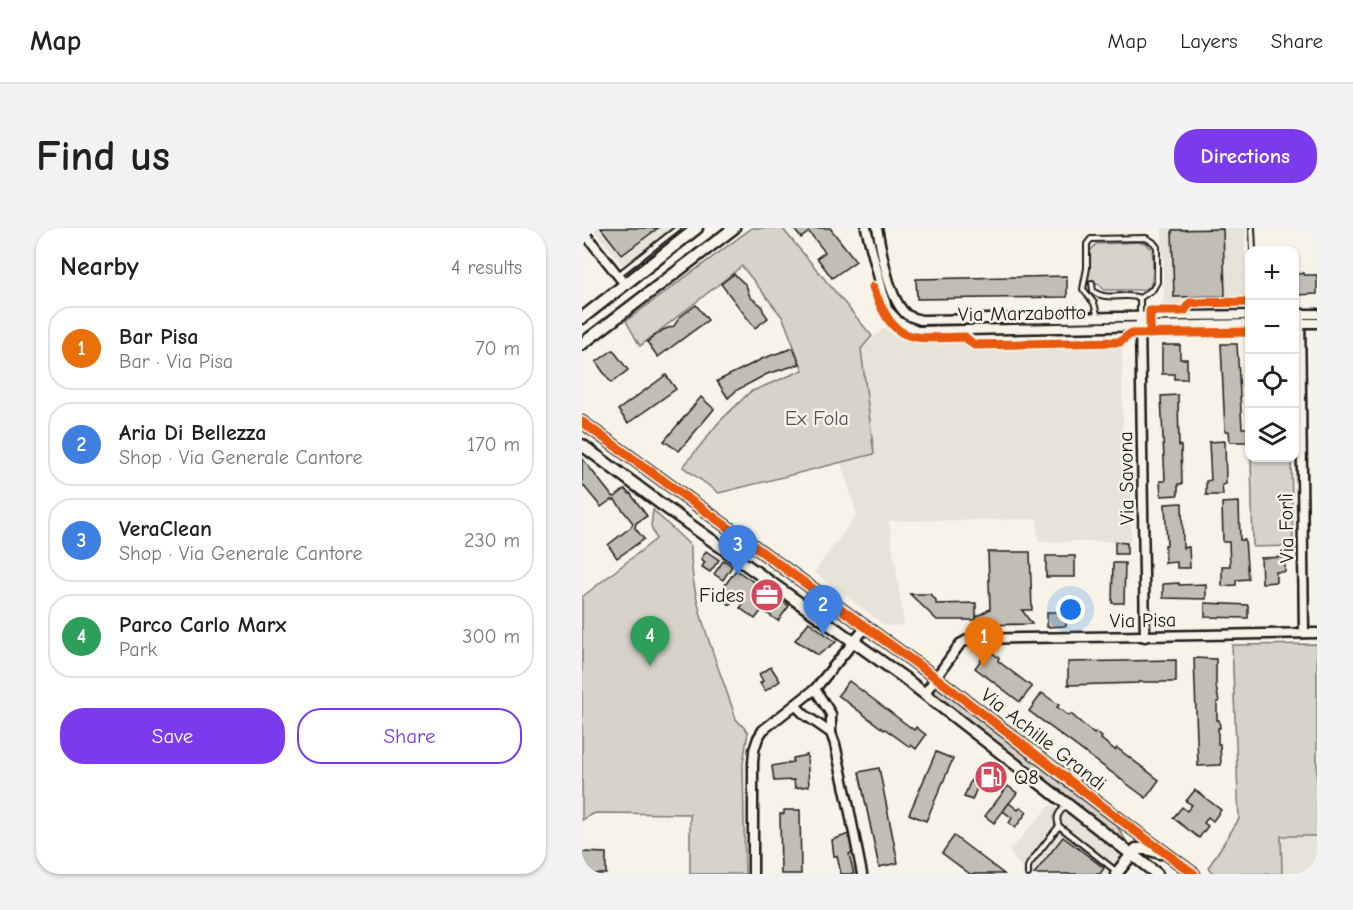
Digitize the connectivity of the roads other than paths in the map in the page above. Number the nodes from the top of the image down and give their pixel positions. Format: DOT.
graph roads {
  1 [pos="678,228"];
  2 [pos="697,228"];
  3 [pos="734,228"];
  4 [pos="866,228"];
  5 [pos="877,228"];
  6 [pos="1252,228"];
  7 [pos="582,230"];
  8 [pos="1253,246"];
  9 [pos="621,279"];
  10 [pos="1092,283"];
  11 [pos="1140,298"];
  12 [pos="1317,314"];
  13 [pos="1245,315"];
  14 [pos="582,318"];
  15 [pos="1098,318"];
  16 [pos="1299,318"];
  17 [pos="1299,319"];
  18 [pos="1140,322"];
  19 [pos="1317,323"];
  20 [pos="1245,324"];
  21 [pos="582,344"];
  22 [pos="1298,354"];
  23 [pos="582,422"];
  24 [pos="582,445"];
  25 [pos="814,590"];
  26 [pos="803,605"];
  27 [pos="866,627"];
  28 [pos="1304,633"];
  29 [pos="1317,633"];
  30 [pos="1145,637"];
  31 [pos="855,642"];
  32 [pos="935,677"];
  33 [pos="815,689"];
  34 [pos="925,693"];
  35 [pos="795,705"];
  36 [pos="831,734"];
  37 [pos="1066,804"];
  38 [pos="1059,826"];
  39 [pos="1131,828"];
  40 [pos="1133,852"];
  41 [pos="1169,856"];
  42 [pos="1117,873"];
  43 [pos="753,874"];
  44 [pos="862,874"];
  45 [pos="1028,874"];
  46 [pos="1157,874"];
  47 [pos="1194,874"];
  1 -- 9 [label="lane"];
  2 -- 9 [label="street"];
  3 -- 21 [label="street"];
  4 -- 18 [label="street, Via Marzabotto"];
  5 -- 15 [label="street, Via Marzabotto"];
  6 -- 8 [label="lane"];
  7 -- 9 [label="street"];
  9 -- 14 [label="street"];
  10 -- 11 [label="lane"];
  11 -- 15 [label="lane"];
  11 -- 18 [label="lane"];
  12 -- 16 [label="street"];
  13 -- 18 [label="street, Via Marzabotto"];
  15 -- 18 [label="street, Via Marzabotto"];
  17 -- 19 [label="street"];
  18 -- 20 [label="street, Via Marzabotto"];
  18 -- 30 [label="street, Via Savona"];
  22 -- 28 [label="street, Via Forlì"];
  23 -- 25 [label="street, Via Achille Grandi"];
  24 -- 26 [label="street, Via Achille Grandi"];
  25 -- 26 [label="lane"];
  25 -- 27 [label="street, Via Achille Grandi"];
  26 -- 31 [label="street, Via Achille Grandi"];
  27 -- 31 [label="street"];
  27 -- 32 [label="street, Via Achille Grandi"];
  28 -- 29 [label="street, Via Pisa"];
  28 -- 30 [label="street, Via Pisa"];
  30 -- 32 [label="street, Via Pisa"];
  31 -- 33 [label="street"];
  31 -- 34 [label="street, Via Achille Grandi"];
  32 -- 34 [label="street, Via Pisa"];
  32 -- 39 [label="street, Via Achille Grandi"];
  33 -- 35 [label="street"];
  33 -- 36 [label="street"];
  34 -- 37 [label="street, Via Achille Grandi"];
  35 -- 36 [label="street"];
  35 -- 43 [label="street"];
  36 -- 44 [label="street"];
  37 -- 38 [label="lane"];
  37 -- 40 [label="street, Via Achille Grandi"];
  38 -- 42 [label="lane"];
  38 -- 45 [label="lane"];
  39 -- 40 [label="street"];
  39 -- 41 [label="street, Via Achille Grandi"];
  40 -- 41 [label="street"];
  40 -- 42 [label="street"];
  40 -- 46 [label="street, Via Achille Grandi"];
  41 -- 47 [label="street, Via Achille Grandi"];
}
